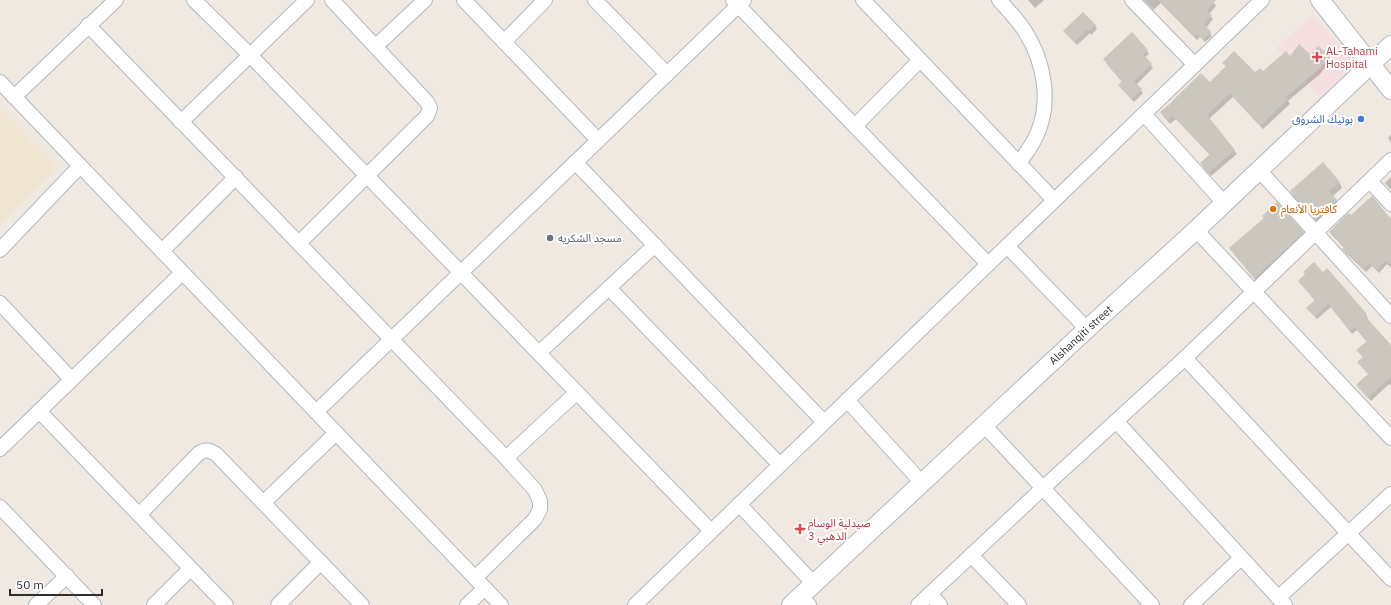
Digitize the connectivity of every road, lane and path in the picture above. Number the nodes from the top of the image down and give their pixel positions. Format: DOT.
graph roads {
  1 [pos="116,0"];
  2 [pos="194,0"];
  3 [pos="307,0"];
  4 [pos="332,0"];
  5 [pos="425,0"];
  6 [pos="464,0"];
  7 [pos="545,0"];
  8 [pos="595,0"];
  9 [pos="863,0"];
  10 [pos="999,0"];
  11 [pos="1132,0"];
  12 [pos="1262,0"];
  13 [pos="1320,0"];
  14 [pos="738,2"];
  15 [pos="88,25"];
  16 [pos="504,42"];
  17 [pos="1391,45"];
  18 [pos="376,46"];
  19 [pos="250,55"];
  20 [pos="920,60"];
  21 [pos="1195,65"];
  22 [pos="1370,65"];
  23 [pos="667,74"];
  24 [pos="0,82"];
  25 [pos="1391,90"];
  26 [pos="14,97"];
  27 [pos="1144,114"];
  28 [pos="181,122"];
  29 [pos="855,126"];
  30 [pos="598,140"];
  31 [pos="1391,160"];
  32 [pos="575,162"];
  33 [pos="1019,164"];
  34 [pos="80,166"];
  35 [pos="1259,170"];
  36 [pos="366,176"];
  37 [pos="236,177"];
  38 [pos="1370,181"];
  39 [pos="1054,200"];
  40 [pos="1224,203"];
  41 [pos="1391,204"];
  42 [pos="1196,230"];
  43 [pos="1315,233"];
  44 [pos="299,243"];
  45 [pos="654,245"];
  46 [pos="1007,246"];
  47 [pos="0,250"];
  48 [pos="162,251"];
  49 [pos="988,264"];
  50 [pos="182,273"];
  51 [pos="461,273"];
  52 [pos="609,288"];
  53 [pos="1254,292"];
  54 [pos="0,302"];
  55 [pos="1391,316"];
  56 [pos="1087,329"];
  57 [pos="392,339"];
  58 [pos="539,354"];
  59 [pos="1184,358"];
  60 [pos="72,379"];
  61 [pos="576,393"];
  62 [pos="847,400"];
  63 [pos="38,411"];
  64 [pos="316,412"];
  65 [pos="1116,421"];
  66 [pos="824,422"];
  67 [pos="984,425"];
  68 [pos="336,434"];
  69 [pos="1391,438"];
  70 [pos="0,449"];
  71 [pos="506,458"];
  72 [pos="780,465"];
  73 [pos="922,483"];
  74 [pos="1043,488"];
  75 [pos="1391,494"];
  76 [pos="263,503"];
  77 [pos="739,504"];
  78 [pos="0,507"];
  79 [pos="139,515"];
  80 [pos="711,531"];
  81 [pos="1348,534"];
  82 [pos="971,555"];
  83 [pos="1241,558"];
  84 [pos="321,562"];
  85 [pos="190,569"];
  86 [pos="67,576"];
  87 [pos="1391,579"];
  88 [pos="480,583"];
  89 [pos="814,584"];
  90 [pos="930,594"];
  91 [pos="800,602"];
  92 [pos="1281,602"];
  93 [pos="36,605"];
  94 [pos="94,605"];
  95 [pos="154,605"];
  96 [pos="226,605"];
  97 [pos="278,605"];
  98 [pos="362,605"];
  99 [pos="467,605"];
  100 [pos="501,605"];
  101 [pos="635,605"];
  102 [pos="918,605"];
  103 [pos="940,605"];
  104 [pos="1019,605"];
  105 [pos="1152,605"];
  106 [pos="1191,605"];
  1 -- 15 [label="street"];
  2 -- 19 [label="street"];
  3 -- 19 [label="street"];
  4 -- 18 [label="street"];
  5 -- 18 [label="street"];
  6 -- 16 [label="street"];
  7 -- 16 [label="street"];
  8 -- 23 [label="street"];
  9 -- 20 [label="street"];
  10 -- 33 [label="street"];
  11 -- 21 [label="street"];
  12 -- 21 [label="street"];
  13 -- 22 [label="street"];
  14 -- 23 [label="street"];
  14 -- 29 [label="street"];
  15 -- 26 [label="street"];
  15 -- 28 [label="street"];
  16 -- 30 [label="street"];
  17 -- 22 [label="street, Alshanqiti street"];
  18 -- 36 [label="street"];
  19 -- 28 [label="street"];
  19 -- 36 [label="street"];
  20 -- 29 [label="street"];
  20 -- 33 [label="street"];
  21 -- 27 [label="street"];
  22 -- 25 [label="street"];
  22 -- 35 [label="street, Alshanqiti street"];
  23 -- 30 [label="street"];
  24 -- 26 [label="street"];
  26 -- 34 [label="street"];
  27 -- 39 [label="street"];
  27 -- 40 [label="street"];
  28 -- 37 [label="street"];
  29 -- 49 [label="street"];
  30 -- 32 [label="street"];
  31 -- 38 [label="street"];
  32 -- 45 [label="street"];
  32 -- 51 [label="street"];
  33 -- 39 [label="street"];
  34 -- 47 [label="street"];
  34 -- 48 [label="street"];
  35 -- 40 [label="street, Alshanqiti street"];
  35 -- 43 [label="street"];
  36 -- 44 [label="street"];
  36 -- 51 [label="street"];
  37 -- 44 [label="street"];
  37 -- 48 [label="street"];
  38 -- 41 [label="street"];
  38 -- 43 [label="street"];
  39 -- 46 [label="street"];
  40 -- 42 [label="street, Alshanqiti street"];
  42 -- 53 [label="street"];
  42 -- 56 [label="street, Alshanqiti street"];
  43 -- 53 [label="street"];
  43 -- 55 [label="street"];
  44 -- 57 [label="street"];
  45 -- 52 [label="street"];
  45 -- 66 [label="street"];
  46 -- 49 [label="street"];
  46 -- 56 [label="street"];
  48 -- 50 [label="street"];
  49 -- 62 [label="street"];
  50 -- 60 [label="street"];
  50 -- 64 [label="street"];
  51 -- 57 [label="street"];
  51 -- 58 [label="street"];
  52 -- 58 [label="street"];
  52 -- 72 [label="street"];
  53 -- 59 [label="street"];
  53 -- 69 [label="street"];
  54 -- 60 [label="street"];
  56 -- 67 [label="street, Alshanqiti street"];
  57 -- 64 [label="street"];
  57 -- 71 [label="street"];
  58 -- 61 [label="street"];
  59 -- 65 [label="street"];
  59 -- 81 [label="street"];
  60 -- 63 [label="street"];
  61 -- 71 [label="street"];
  61 -- 80 [label="street"];
  62 -- 66 [label="street"];
  62 -- 73 [label="street"];
  63 -- 70 [label="street"];
  63 -- 79 [label="street"];
  64 -- 68 [label="street"];
  65 -- 74 [label="street"];
  65 -- 83 [label="street"];
  66 -- 72 [label="street"];
  67 -- 73 [label="street, Alshanqiti street"];
  67 -- 74 [label="street"];
  68 -- 76 [label="street"];
  68 -- 88 [label="street"];
  71 -- 88 [label="street"];
  72 -- 77 [label="street"];
  73 -- 89 [label="street, Alshanqiti street"];
  74 -- 82 [label="street"];
  74 -- 105 [label="street"];
  75 -- 81 [label="street"];
  76 -- 79 [label="street"];
  76 -- 84 [label="street"];
  77 -- 80 [label="street"];
  77 -- 89 [label="street"];
  78 -- 86 [label="street"];
  79 -- 85 [label="street"];
  80 -- 101 [label="street"];
  81 -- 87 [label="street"];
  81 -- 92 [label="street"];
  82 -- 90 [label="street"];
  82 -- 104 [label="street"];
  83 -- 92 [label="street"];
  83 -- 106 [label="street"];
  84 -- 97 [label="street"];
  84 -- 98 [label="street"];
  85 -- 95 [label="street"];
  85 -- 96 [label="street"];
  86 -- 93 [label="street"];
  86 -- 94 [label="street"];
  88 -- 99 [label="street"];
  88 -- 100 [label="street"];
  89 -- 91 [label="street, Alshanqiti street"];
  90 -- 102 [label="street"];
  90 -- 103 [label="street"];
}
